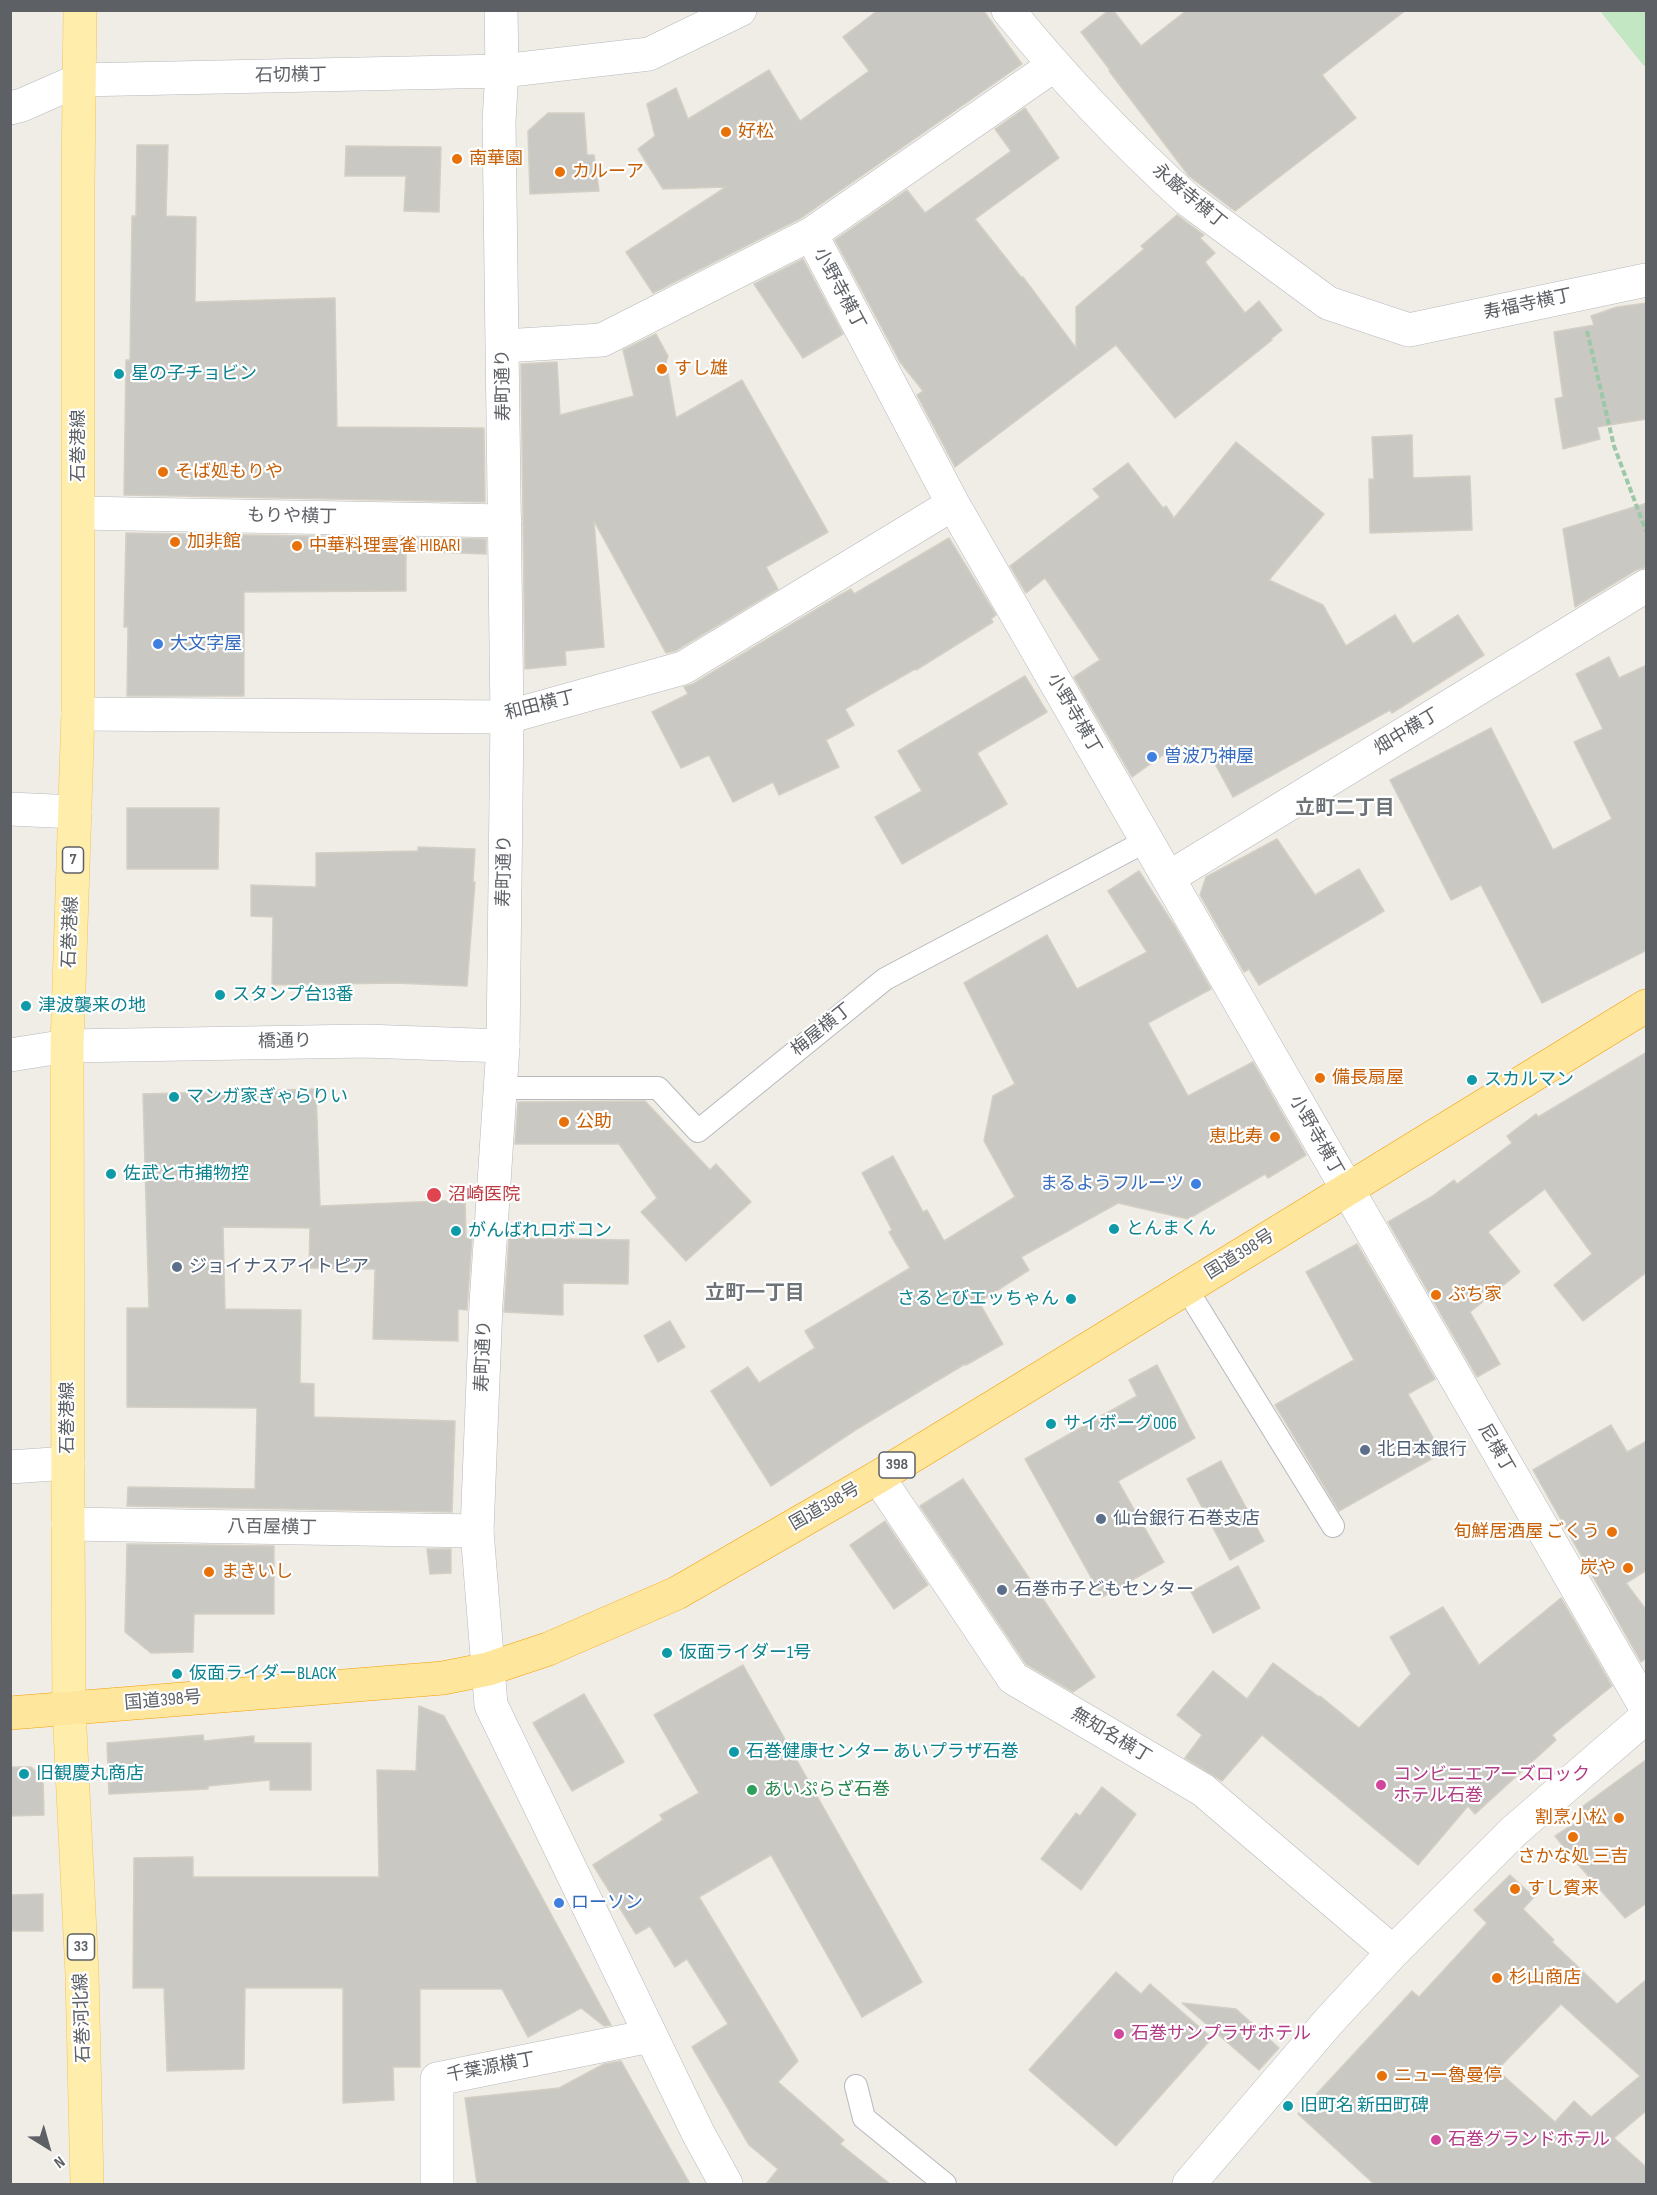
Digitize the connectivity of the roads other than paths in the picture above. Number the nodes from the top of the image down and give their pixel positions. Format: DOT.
graph roads {
  1 [pos="80,10"];
  2 [pos="501,10"];
  3 [pos="740,10"];
  4 [pos="1008,10"];
  5 [pos="1053,66"];
  6 [pos="502,72"];
  7 [pos="79,80"];
  8 [pos="10,108"];
  9 [pos="811,234"];
  10 [pos="1647,280"];
  11 [pos="1409,330"];
  12 [pos="504,346"];
  13 [pos="953,504"];
  14 [pos="79,513"];
  15 [pos="505,521"];
  16 [pos="1647,586"];
  17 [pos="78,714"];
  18 [pos="507,717"];
  19 [pos="10,809"];
  20 [pos="75,812"];
  21 [pos="1146,840"];
  22 [pos="1168,878"];
  23 [pos="1647,1006"];
  24 [pos="67,1046"];
  25 [pos="503,1046"];
  26 [pos="10,1055"];
  27 [pos="500,1088"];
  28 [pos="1346,1189"];
  29 [pos="1186,1288"];
  30 [pos="68,1462"];
  31 [pos="10,1467"];
  32 [pos="878,1477"];
  33 [pos="68,1524"];
  34 [pos="1333,1526"];
  35 [pos="477,1531"];
  36 [pos="488,1670"];
  37 [pos="1647,1708"];
  38 [pos="69,1709"];
  39 [pos="10,1713"];
  40 [pos="1647,1716"];
  41 [pos="1393,1952"];
  42 [pos="650,2036"];
  43 [pos="856,2086"];
  44 [pos="87,2184"];
  45 [pos="437,2184"];
  46 [pos="726,2184"];
  47 [pos="945,2184"];
  48 [pos="1189,2184"];
  1 -- 7 [label="main road, 石巻港線 / 7"];
  2 -- 6 [label="street, 寿町通り"];
  3 -- 6 [label="street, 石切横丁"];
  4 -- 5 [label="street, 永巌寺横丁"];
  5 -- 9 [label="street"];
  5 -- 11 [label="street, 永巌寺横丁"];
  6 -- 7 [label="street, 石切横丁"];
  6 -- 12 [label="street, 寿町通り"];
  7 -- 8 [label="street"];
  7 -- 14 [label="main road, 石巻港線 / 7"];
  9 -- 12 [label="street"];
  9 -- 13 [label="street, 小野寺横丁"];
  10 -- 11 [label="street, 寿福寺横丁"];
  12 -- 15 [label="street, 寿町通り"];
  13 -- 18 [label="street, 和田横丁"];
  13 -- 21 [label="street, 小野寺横丁"];
  14 -- 15 [label="street, もりや横丁"];
  14 -- 17 [label="main road, 石巻港線 / 7"];
  15 -- 18 [label="street, 寿町通り"];
  16 -- 22 [label="street, 畑中横丁"];
  17 -- 18 [label="street, 和田横丁"];
  17 -- 20 [label="main road, 石巻港線 / 7"];
  18 -- 25 [label="street, 寿町通り"];
  19 -- 20 [label="street"];
  20 -- 24 [label="main road, 石巻港線 / 7"];
  21 -- 22 [label="street, 小野寺横丁"];
  21 -- 27 [label="lane, 梅屋横丁"];
  22 -- 28 [label="street, 小野寺横丁"];
  23 -- 28 [label="highway, 国道398号 / 398"];
  24 -- 25 [label="street, 橋通り"];
  24 -- 26 [label="street, 橋通り"];
  24 -- 30 [label="main road, 石巻港線 / 7"];
  25 -- 27 [label="street, 寿町通り"];
  27 -- 35 [label="street, 寿町通り"];
  28 -- 29 [label="highway, 国道398号 / 398"];
  28 -- 37 [label="street, 尼横丁"];
  29 -- 32 [label="highway, 国道398号 / 398"];
  29 -- 34 [label="lane"];
  30 -- 31 [label="street"];
  30 -- 33 [label="main road, 石巻港線 / 7"];
  32 -- 36 [label="highway, 国道398号 / 398"];
  32 -- 41 [label="street, 無知名横丁"];
  33 -- 35 [label="street, 八百屋横丁"];
  33 -- 38 [label="main road, 石巻港線 / 7"];
  35 -- 36 [label="street, 寿町通り"];
  36 -- 38 [label="highway, 国道398号 / 398"];
  36 -- 42 [label="street, 寿町通り"];
  38 -- 39 [label="highway, 国道398号 / 398"];
  38 -- 44 [label="main road, 石巻河北線 / 33"];
  40 -- 41 [label="street"];
  41 -- 48 [label="street"];
  42 -- 45 [label="street, 千葉源横丁"];
  42 -- 46 [label="street, 寿町通り"];
  43 -- 47 [label="lane"];
}
